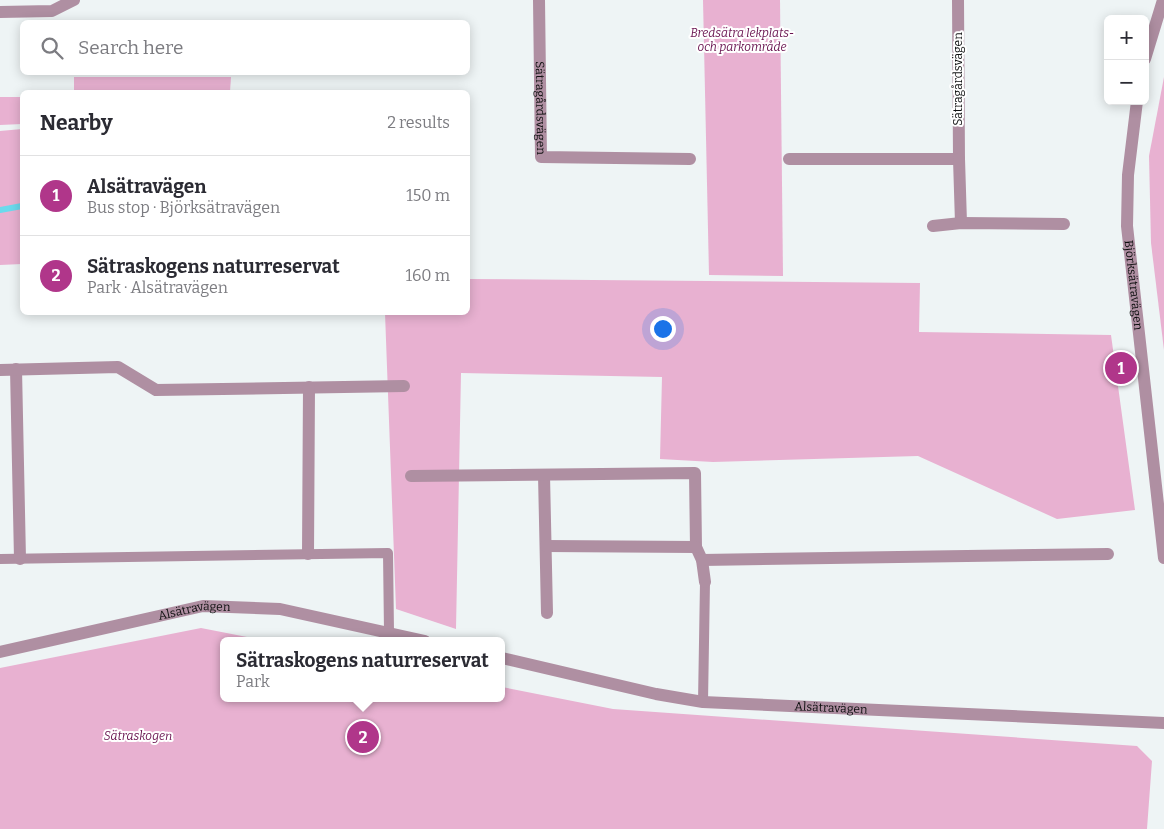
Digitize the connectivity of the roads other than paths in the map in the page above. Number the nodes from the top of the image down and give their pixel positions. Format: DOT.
graph roads {
  1 [pos="74,0"];
  2 [pos="539,0"];
  3 [pos="958,0"];
  4 [pos="1164,0"];
  5 [pos="0,12"];
  6 [pos="1149,47"];
  7 [pos="1137,105"];
  8 [pos="690,159"];
  9 [pos="789,159"];
  10 [pos="959,159"];
  11 [pos="961,224"];
  12 [pos="1064,224"];
  13 [pos="933,226"];
  14 [pos="16,369"];
  15 [pos="0,370"];
  16 [pos="404,386"];
  17 [pos="309,387"];
  18 [pos="544,475"];
  19 [pos="411,476"];
  20 [pos="546,546"];
  21 [pos="696,547"];
  22 [pos="308,554"];
  23 [pos="1108,554"];
  24 [pos="1164,557"];
  25 [pos="0,559"];
  26 [pos="20,559"];
  27 [pos="702,560"];
  28 [pos="705,582"];
  29 [pos="547,613"];
  30 [pos="389,632"];
  31 [pos="409,637"];
  32 [pos="0,652"];
  33 [pos="505,659"];
  34 [pos="703,702"];
  35 [pos="1164,723"];
  1 -- 5 [label="street"];
  2 -- 8 [label="street, Sätragårdsvägen"];
  3 -- 10 [label="street, Sätragårdsvägen"];
  4 -- 6 [label="street"];
  7 -- 24 [label="street, Björksätravägen"];
  9 -- 10 [label="street"];
  10 -- 11 [label="street, Sätragårdsvägen"];
  11 -- 12 [label="street"];
  11 -- 13 [label="street"];
  14 -- 15 [label="street"];
  14 -- 17 [label="street"];
  14 -- 26 [label="street"];
  16 -- 17 [label="street"];
  17 -- 22 [label="street"];
  18 -- 19 [label="street"];
  18 -- 20 [label="street"];
  18 -- 21 [label="street"];
  20 -- 21 [label="street"];
  20 -- 29 [label="street"];
  21 -- 27 [label="street"];
  22 -- 26 [label="lane"];
  22 -- 30 [label="lane"];
  23 -- 27 [label="street"];
  25 -- 26 [label="lane"];
  27 -- 28 [label="street"];
  28 -- 34 [label="lane"];
  30 -- 31 [label="street, Alsätravägen"];
  30 -- 32 [label="street, Alsätravägen"];
  33 -- 34 [label="street, Alsätravägen"];
  34 -- 35 [label="street, Alsätravägen"];
}
